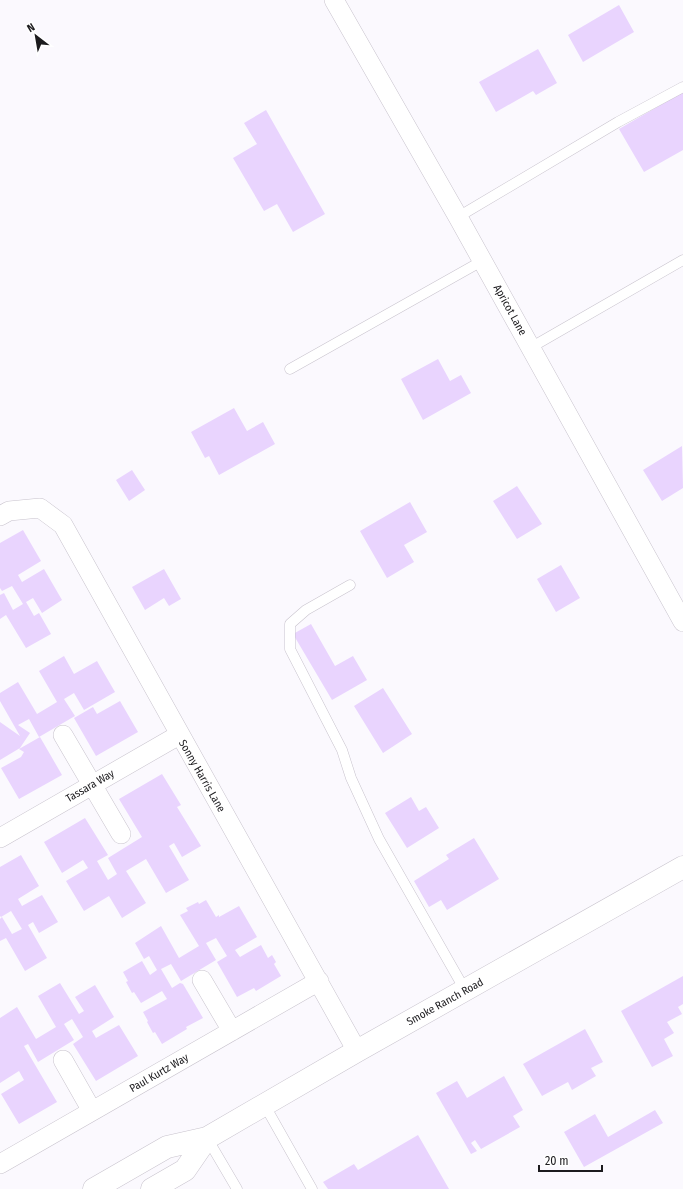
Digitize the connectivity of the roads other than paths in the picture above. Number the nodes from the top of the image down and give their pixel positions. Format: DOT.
graph roads {
  1 [pos="334,0"];
  2 [pos="683,87"];
  3 [pos="458,217"];
  4 [pos="683,260"];
  5 [pos="482,261"];
  6 [pos="530,348"];
  7 [pos="290,369"];
  8 [pos="0,516"];
  9 [pos="350,585"];
  10 [pos="683,622"];
  11 [pos="63,735"];
  12 [pos="179,735"];
  13 [pos="92,785"];
  14 [pos="121,834"];
  15 [pos="0,838"];
  16 [pos="683,867"];
  17 [pos="202,980"];
  18 [pos="319,981"];
  19 [pos="465,990"];
  20 [pos="232,1031"];
  21 [pos="357,1051"];
  22 [pos="63,1060"];
  23 [pos="264,1104"];
  24 [pos="92,1111"];
  25 [pos="207,1138"];
  26 [pos="0,1164"];
  27 [pos="94,1189"];
  28 [pos="152,1189"];
  29 [pos="237,1189"];
  30 [pos="312,1189"];
  1 -- 3 [label="street, Apricot Lane"];
  2 -- 3 [label="lane"];
  3 -- 5 [label="street, Apricot Lane"];
  4 -- 6 [label="lane"];
  5 -- 6 [label="street, Apricot Lane"];
  5 -- 7 [label="lane"];
  6 -- 10 [label="street, Apricot Lane"];
  8 -- 12 [label="street, Sonny Harris Lane"];
  9 -- 19 [label="lane"];
  11 -- 13 [label="street"];
  12 -- 13 [label="street, Tassara Way"];
  12 -- 18 [label="street, Sonny Harris Lane"];
  13 -- 14 [label="street"];
  13 -- 15 [label="street, Tassara Way"];
  16 -- 19 [label="main road, Smoke Ranch Road"];
  17 -- 20 [label="street"];
  18 -- 20 [label="street, Paul Kurtz Way"];
  18 -- 21 [label="street, Sonny Harris Lane"];
  19 -- 21 [label="main road, Smoke Ranch Road"];
  20 -- 24 [label="street, Paul Kurtz Way"];
  21 -- 23 [label="main road, Smoke Ranch Road"];
  22 -- 24 [label="street"];
  23 -- 25 [label="main road, Smoke Ranch Road"];
  23 -- 30 [label="lane"];
  24 -- 26 [label="street, Paul Kurtz Way"];
  25 -- 27 [label="main road, Smoke Ranch Road"];
  25 -- 28 [label="main road, Smoke Ranch Road"];
  25 -- 29 [label="lane"];
}
